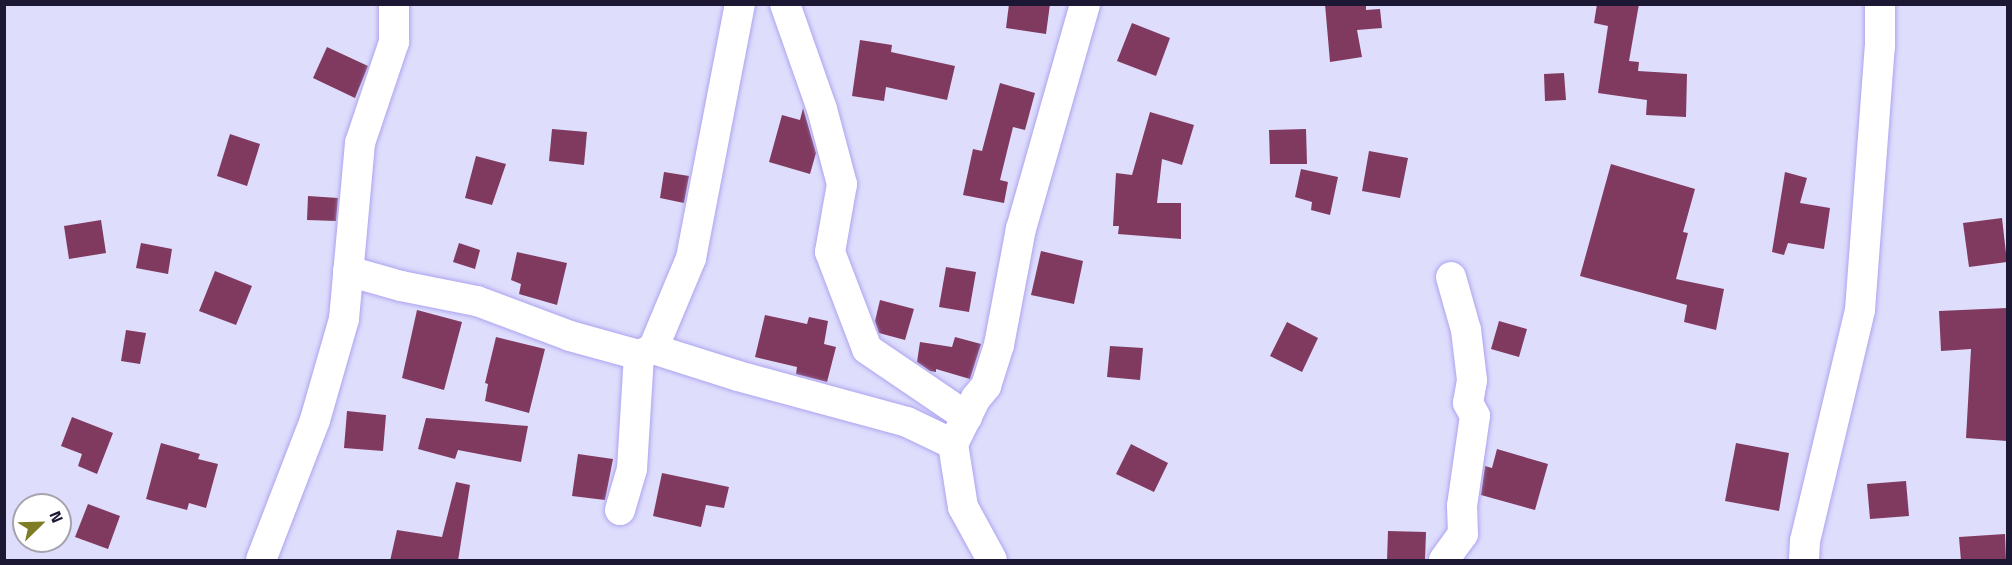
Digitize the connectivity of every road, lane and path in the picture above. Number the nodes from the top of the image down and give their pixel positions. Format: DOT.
graph roads {
  1 [pos="394,4"];
  2 [pos="740,4"];
  3 [pos="785,4"];
  4 [pos="1084,4"];
  5 [pos="1880,4"];
  6 [pos="348,272"];
  7 [pos="1451,277"];
  8 [pos="646,352"];
  9 [pos="967,417"];
  10 [pos="953,444"];
  11 [pos="620,510"];
  12 [pos="261,561"];
  13 [pos="992,561"];
  14 [pos="1444,561"];
  15 [pos="1804,561"];
  1 -- 6 [label="street"];
  2 -- 8 [label="street"];
  3 -- 9 [label="street"];
  4 -- 9 [label="street"];
  5 -- 15 [label="street"];
  6 -- 8 [label="street"];
  6 -- 12 [label="street"];
  7 -- 14 [label="street"];
  8 -- 10 [label="street"];
  8 -- 11 [label="street"];
  9 -- 10 [label="street"];
  10 -- 13 [label="street"];
}
